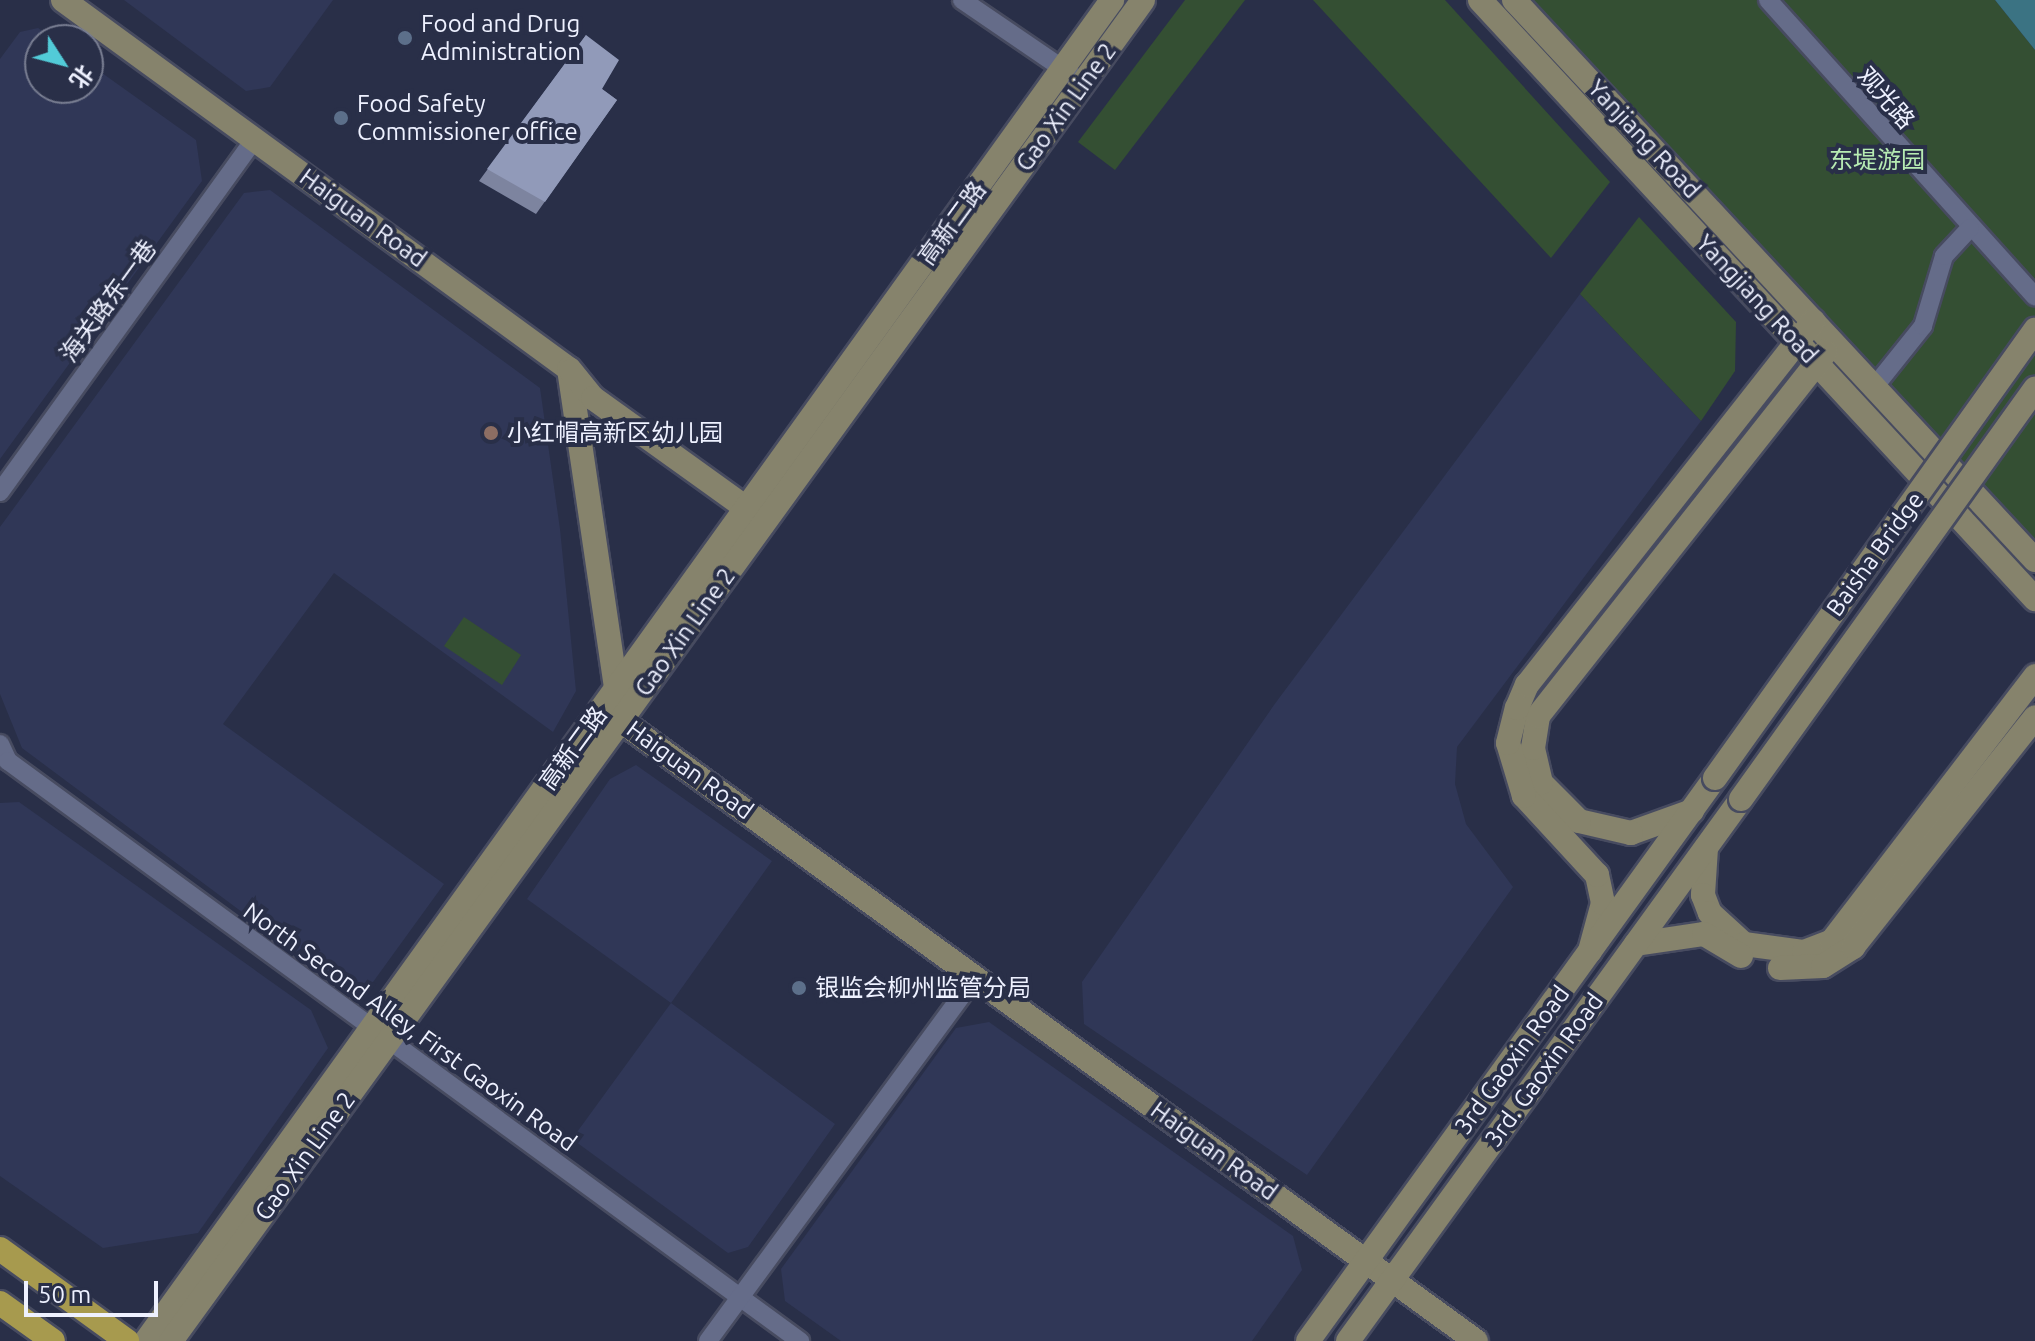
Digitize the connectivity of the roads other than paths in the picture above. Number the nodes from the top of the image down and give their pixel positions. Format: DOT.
graph roads {
  1 [pos="63,0"];
  2 [pos="962,0"];
  3 [pos="1112,0"];
  4 [pos="1143,0"];
  5 [pos="1480,0"];
  6 [pos="1514,0"];
  7 [pos="1768,0"];
  8 [pos="1062,69"];
  9 [pos="1083,83"];
  10 [pos="255,138"];
  11 [pos="1970,228"];
  12 [pos="2035,297"];
  13 [pos="1813,321"];
  14 [pos="2035,330"];
  15 [pos="1797,342"];
  16 [pos="1833,343"];
  17 [pos="1816,362"];
  18 [pos="569,369"];
  19 [pos="1875,386"];
  20 [pos="2035,389"];
  21 [pos="0,492"];
  22 [pos="750,502"];
  23 [pos="2035,560"];
  24 [pos="2035,599"];
  25 [pos="2035,676"];
  26 [pos="617,687"];
  27 [pos="2035,717"];
  28 [pos="621,721"];
  29 [pos="3,759"];
  30 [pos="1715,778"];
  31 [pos="1741,799"];
  32 [pos="1692,811"];
  33 [pos="1706,847"];
  34 [pos="1636,944"];
  35 [pos="1590,951"];
  36 [pos="975,978"];
  37 [pos="380,1035"];
  38 [pos="0,1249"];
  39 [pos="1366,1262"];
  40 [pos="1392,1281"];
  41 [pos="739,1298"];
  42 [pos="0,1303"];
  43 [pos="53,1341"];
  44 [pos="127,1341"];
  45 [pos="146,1341"];
  46 [pos="171,1341"];
  47 [pos="708,1341"];
  48 [pos="800,1341"];
  49 [pos="1308,1341"];
  50 [pos="1348,1341"];
  51 [pos="1476,1341"];
  1 -- 10 [label="main road, Haiguan Road"];
  2 -- 8 [label="street"];
  3 -- 8 [label="main road, 高新二路"];
  4 -- 9 [label="main road, Gao Xin Line 2"];
  5 -- 15 [label="main road, Yangjiang Road"];
  6 -- 13 [label="main road, Yanjiang Road"];
  7 -- 11 [label="street, 观光路"];
  8 -- 9 [label="street"];
  8 -- 22 [label="main road, 高新二路"];
  9 -- 28 [label="main road, Gao Xin Line 2"];
  10 -- 18 [label="main road, Haiguan Road"];
  10 -- 21 [label="street, 海关路东一巷"];
  11 -- 12 [label="street, 观光路"];
  11 -- 19 [label="street"];
  13 -- 15 [label="main road"];
  13 -- 16 [label="main road, Yanjiang Road"];
  14 -- 30 [label="main road, Baisha Bridge, bridge"];
  15 -- 17 [label="main road, Yangjiang Road"];
  15 -- 35 [label="main road"];
  16 -- 17 [label="main road"];
  16 -- 19 [label="main road, Yanjiang Road"];
  17 -- 24 [label="main road, Yangjiang Road"];
  17 -- 32 [label="main road"];
  18 -- 22 [label="main road"];
  18 -- 26 [label="main road, Haiguan Road"];
  19 -- 23 [label="main road, Yanjiang Road"];
  20 -- 31 [label="main road, Baisha Bridge, bridge"];
  22 -- 26 [label="main road, 高新二路"];
  25 -- 33 [label="main road"];
  26 -- 28 [label="main road, Haiguan Road"];
  26 -- 37 [label="main road, 高新二路"];
  27 -- 34 [label="main road"];
  28 -- 36 [label="main road, Haiguan Road"];
  28 -- 37 [label="main road, Gao Xin Line 2"];
  29 -- 37 [label="street, North Second Alley, First Gaoxin Road"];
  30 -- 32 [label="main road, 3rd Gaoxin Road"];
  31 -- 33 [label="main road, 3rd. Gaoxin Road"];
  32 -- 35 [label="main road, 3rd Gaoxin Road"];
  33 -- 34 [label="main road, 3rd. Gaoxin Road"];
  34 -- 40 [label="main road, 3rd. Gaoxin Road"];
  35 -- 39 [label="main road, 3rd Gaoxin Road"];
  36 -- 39 [label="main road, Haiguan Road"];
  36 -- 41 [label="street"];
  37 -- 41 [label="street, North Second Alley, First Gaoxin Road"];
  37 -- 45 [label="main road, 高新二路"];
  37 -- 46 [label="main road, Gao Xin Line 2"];
  38 -- 44 [label="main road"];
  39 -- 40 [label="main road, Haiguan Road"];
  39 -- 49 [label="main road, 3rd Gaoxin Road"];
  40 -- 50 [label="main road, 3rd. Gaoxin Road"];
  40 -- 51 [label="main road, Haiguan Road"];
  41 -- 47 [label="street"];
  41 -- 48 [label="street, North Second Alley, First Gaoxin Road"];
  42 -- 43 [label="main road"];
}
